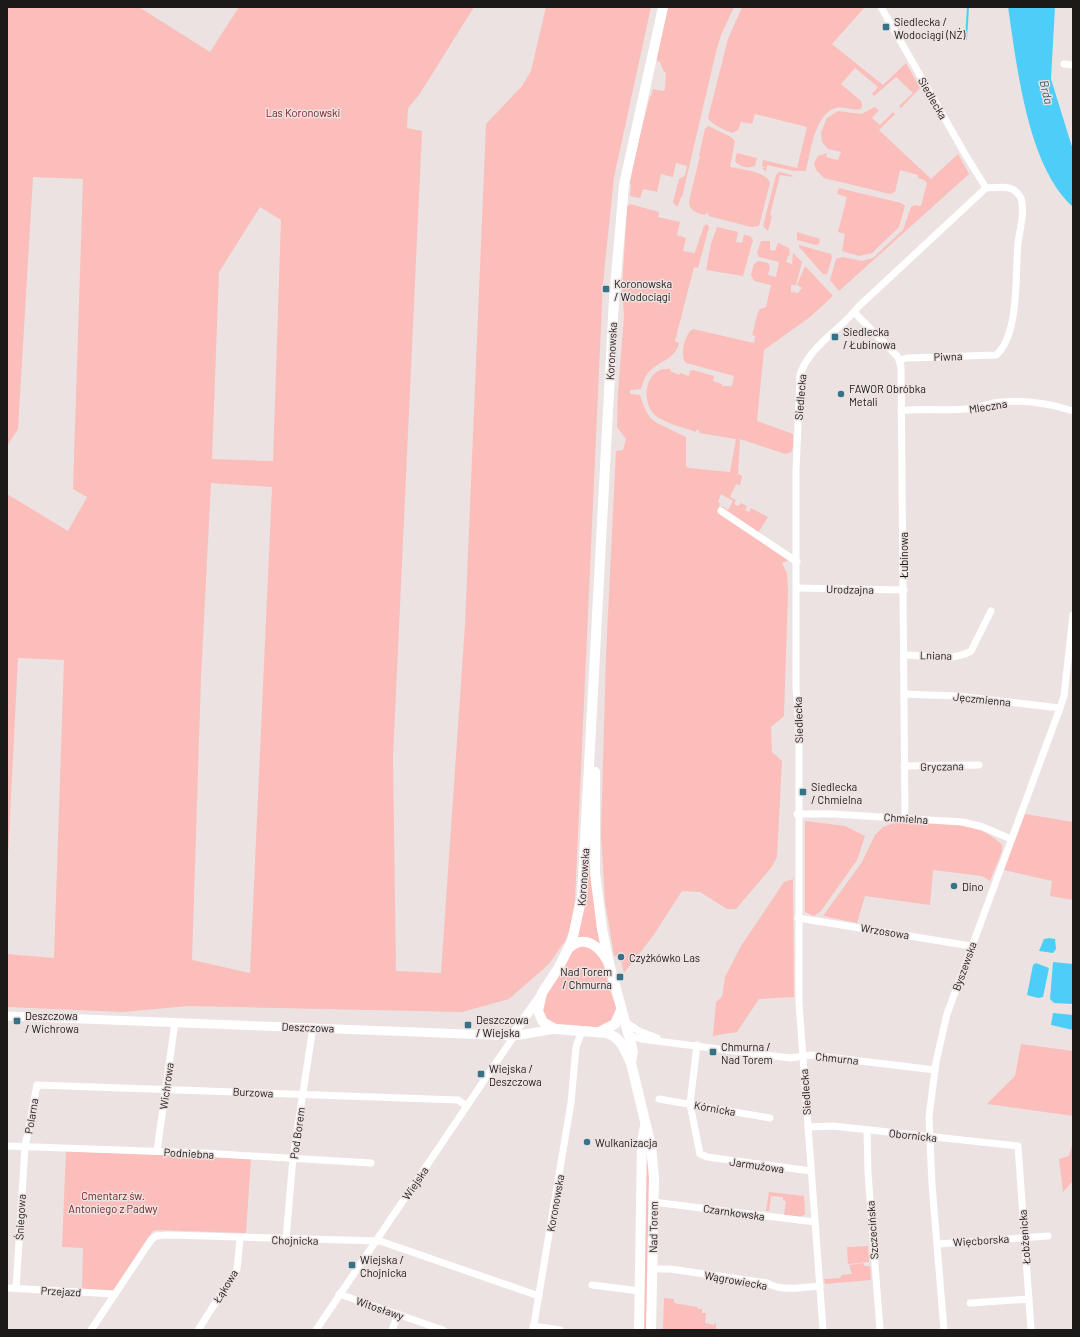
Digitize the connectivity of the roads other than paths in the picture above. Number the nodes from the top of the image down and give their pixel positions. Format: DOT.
graph roads {
  1 [pos="663,7"];
  2 [pos="881,7"];
  3 [pos="1064,64"];
  4 [pos="1073,65"];
  5 [pos="986,188"];
  6 [pos="854,312"];
  7 [pos="900,360"];
  8 [pos="901,411"];
  9 [pos="1073,411"];
  10 [pos="721,511"];
  11 [pos="797,562"];
  12 [pos="796,588"];
  13 [pos="904,590"];
  14 [pos="991,611"];
  15 [pos="1073,615"];
  16 [pos="904,655"];
  17 [pos="904,694"];
  18 [pos="594,700"];
  19 [pos="1060,708"];
  20 [pos="979,765"];
  21 [pos="904,766"];
  22 [pos="797,814"];
  23 [pos="905,818"];
  24 [pos="1011,839"];
  25 [pos="798,918"];
  26 [pos="971,946"];
  27 [pos="569,948"];
  28 [pos="609,963"];
  29 [pos="542,993"];
  30 [pos="621,1010"];
  31 [pos="7,1016"];
  32 [pos="175,1022"];
  33 [pos="624,1022"];
  34 [pos="313,1027"];
  35 [pos="556,1029"];
  36 [pos="585,1030"];
  37 [pos="603,1033"];
  38 [pos="628,1035"];
  39 [pos="514,1036"];
  40 [pos="668,1042"];
  41 [pos="697,1046"];
  42 [pos="803,1057"];
  43 [pos="632,1063"];
  44 [pos="935,1070"];
  45 [pos="37,1085"];
  46 [pos="166,1089"];
  47 [pos="303,1095"];
  48 [pos="659,1099"];
  49 [pos="690,1104"];
  50 [pos="467,1106"];
  51 [pos="770,1118"];
  52 [pos="645,1124"];
  53 [pos="808,1127"];
  54 [pos="867,1130"];
  55 [pos="930,1138"];
  56 [pos="7,1146"];
  57 [pos="1018,1146"];
  58 [pos="25,1147"];
  59 [pos="157,1151"];
  60 [pos="703,1156"];
  61 [pos="293,1158"];
  62 [pos="694,1158"];
  63 [pos="371,1163"];
  64 [pos="811,1171"];
  65 [pos="653,1202"];
  66 [pos="815,1222"];
  67 [pos="1048,1236"];
  68 [pos="1024,1237"];
  69 [pos="240,1238"];
  70 [pos="286,1239"];
  71 [pos="375,1241"];
  72 [pos="938,1244"];
  73 [pos="652,1269"];
  74 [pos="592,1285"];
  75 [pos="820,1286"];
  76 [pos="7,1288"];
  77 [pos="16,1288"];
  78 [pos="640,1291"];
  79 [pos="115,1294"];
  80 [pos="339,1294"];
  81 [pos="539,1296"];
  82 [pos="1028,1299"];
  83 [pos="970,1303"];
  84 [pos="398,1314"];
  85 [pos="533,1328"];
  86 [pos="1031,1329"];
  87 [pos="91,1330"];
  88 [pos="198,1330"];
  89 [pos="316,1330"];
  90 [pos="392,1330"];
  91 [pos="444,1330"];
  92 [pos="560,1330"];
  93 [pos="639,1330"];
  94 [pos="651,1330"];
  95 [pos="823,1330"];
  96 [pos="880,1330"];
  97 [pos="944,1330"];
  1 -- 18 [label="main road, Koronowska"];
  2 -- 5 [label="street, Siedlecka"];
  3 -- 4 [label="street"];
  5 -- 6 [label="street, Siedlecka"];
  5 -- 7 [label="street, Piwna"];
  6 -- 7 [label="street"];
  6 -- 11 [label="street, Siedlecka"];
  7 -- 8 [label="street, Łubinowa"];
  8 -- 9 [label="street, Mleczna"];
  8 -- 13 [label="street, Łubinowa"];
  10 -- 11 [label="street"];
  11 -- 12 [label="street, Siedlecka"];
  12 -- 13 [label="street, Urodzajna"];
  12 -- 22 [label="street, Siedlecka"];
  13 -- 16 [label="street, Łubinowa"];
  14 -- 16 [label="street, Lniana"];
  15 -- 19 [label="street, Byszewska"];
  16 -- 17 [label="street, Łubinowa"];
  17 -- 19 [label="street, Jęczmienna"];
  17 -- 21 [label="street, Łubinowa"];
  18 -- 27 [label="main road, Koronowska"];
  18 -- 28 [label="main road, Koronowska"];
  19 -- 24 [label="street, Byszewska"];
  20 -- 21 [label="street, Gryczana"];
  21 -- 23 [label="street, Łubinowa"];
  22 -- 23 [label="street, Chmielna"];
  22 -- 25 [label="street, Siedlecka"];
  23 -- 24 [label="street, Chmielna"];
  24 -- 26 [label="street, Byszewska"];
  25 -- 26 [label="street, Wrzosowa"];
  25 -- 42 [label="street, Siedlecka"];
  26 -- 44 [label="street, Byszewska"];
  27 -- 28 [label="main road"];
  27 -- 29 [label="main road, Koronowska"];
  28 -- 30 [label="main road, Koronowska"];
  29 -- 35 [label="main road"];
  29 -- 39 [label="street, Koronowska"];
  30 -- 33 [label="main road, Koronowska"];
  30 -- 37 [label="main road"];
  31 -- 32 [label="street, Deszczowa"];
  32 -- 34 [label="street, Deszczowa"];
  32 -- 46 [label="street, Wichrowa"];
  33 -- 38 [label="main road, Koronowska"];
  33 -- 40 [label="street, Chmurna"];
  34 -- 39 [label="street, Deszczowa"];
  34 -- 47 [label="street, Pod Borem"];
  35 -- 36 [label="main road, Deszczowa"];
  35 -- 39 [label="street, Deszczowa"];
  36 -- 37 [label="main road, Deszczowa"];
  36 -- 81 [label="street, Koronowska"];
  37 -- 38 [label="street, Chmurna"];
  37 -- 43 [label="main road, Nad Torem"];
  38 -- 40 [label="street, Chmurna"];
  38 -- 43 [label="main road, Nad Torem"];
  39 -- 50 [label="street, Wiejska"];
  40 -- 41 [label="street, Chmurna"];
  41 -- 42 [label="street, Chmurna"];
  41 -- 49 [label="street"];
  42 -- 44 [label="street, Chmurna"];
  42 -- 53 [label="street, Siedlecka"];
  43 -- 52 [label="main road, Nad Torem"];
  44 -- 55 [label="street, Byszewska"];
  45 -- 46 [label="street, Burzowa"];
  45 -- 58 [label="street, Polarna"];
  46 -- 47 [label="street, Burzowa"];
  46 -- 59 [label="street, Wichrowa"];
  47 -- 50 [label="street, Burzowa"];
  47 -- 61 [label="street, Pod Borem"];
  48 -- 49 [label="street, Kórnicka"];
  49 -- 51 [label="street, Kórnicka"];
  49 -- 60 [label="street"];
  50 -- 71 [label="street, Wiejska"];
  52 -- 65 [label="main road, Nad Torem"];
  52 -- 78 [label="main road, Nad Torem"];
  53 -- 54 [label="street, Obornicka"];
  53 -- 64 [label="street, Siedlecka"];
  54 -- 55 [label="street, Obornicka"];
  54 -- 96 [label="street, Szczecińska"];
  55 -- 57 [label="street, Obornicka"];
  55 -- 72 [label="street, Byszewska"];
  56 -- 58 [label="street, Podniebna"];
  57 -- 68 [label="street, Łobżenicka"];
  58 -- 59 [label="street, Podniebna"];
  58 -- 77 [label="street, Śniegowa"];
  59 -- 61 [label="street, Podniebna"];
  60 -- 62 [label="street, Jarmużowa"];
  60 -- 64 [label="street, Jarmużowa"];
  61 -- 63 [label="street, Podniebna"];
  61 -- 70 [label="street, Pod Borem"];
  64 -- 66 [label="street, Siedlecka"];
  65 -- 66 [label="street, Czarnkowska"];
  65 -- 73 [label="main road, Nad Torem"];
  66 -- 75 [label="street, Siedlecka"];
  67 -- 68 [label="street, Więcborska"];
  68 -- 72 [label="street, Więcborska"];
  68 -- 82 [label="street, Łobżenicka"];
  69 -- 70 [label="street, Chojnicka"];
  69 -- 79 [label="street, Chojnicka"];
  69 -- 88 [label="street, Łąkowa"];
  70 -- 71 [label="street, Chojnicka"];
  71 -- 80 [label="street, Wiejska"];
  71 -- 81 [label="street, Chojnicka"];
  72 -- 97 [label="street, Byszewska"];
  73 -- 75 [label="street, Wągrowiecka"];
  73 -- 94 [label="main road, Nad Torem"];
  74 -- 78 [label="street"];
  75 -- 95 [label="street, Siedlecka"];
  76 -- 77 [label="street, Przejazd"];
  77 -- 79 [label="street, Przejazd"];
  78 -- 93 [label="main road, Nad Torem"];
  79 -- 87 [label="street, Chojnicka"];
  80 -- 84 [label="street, Witosławy"];
  80 -- 89 [label="street, Wiejska"];
  81 -- 85 [label="street, Koronowska"];
  82 -- 83 [label="street"];
  82 -- 86 [label="street, Łobżenicka"];
  84 -- 90 [label="street"];
  84 -- 91 [label="street, Witosławy"];
  85 -- 92 [label="street"];
}
